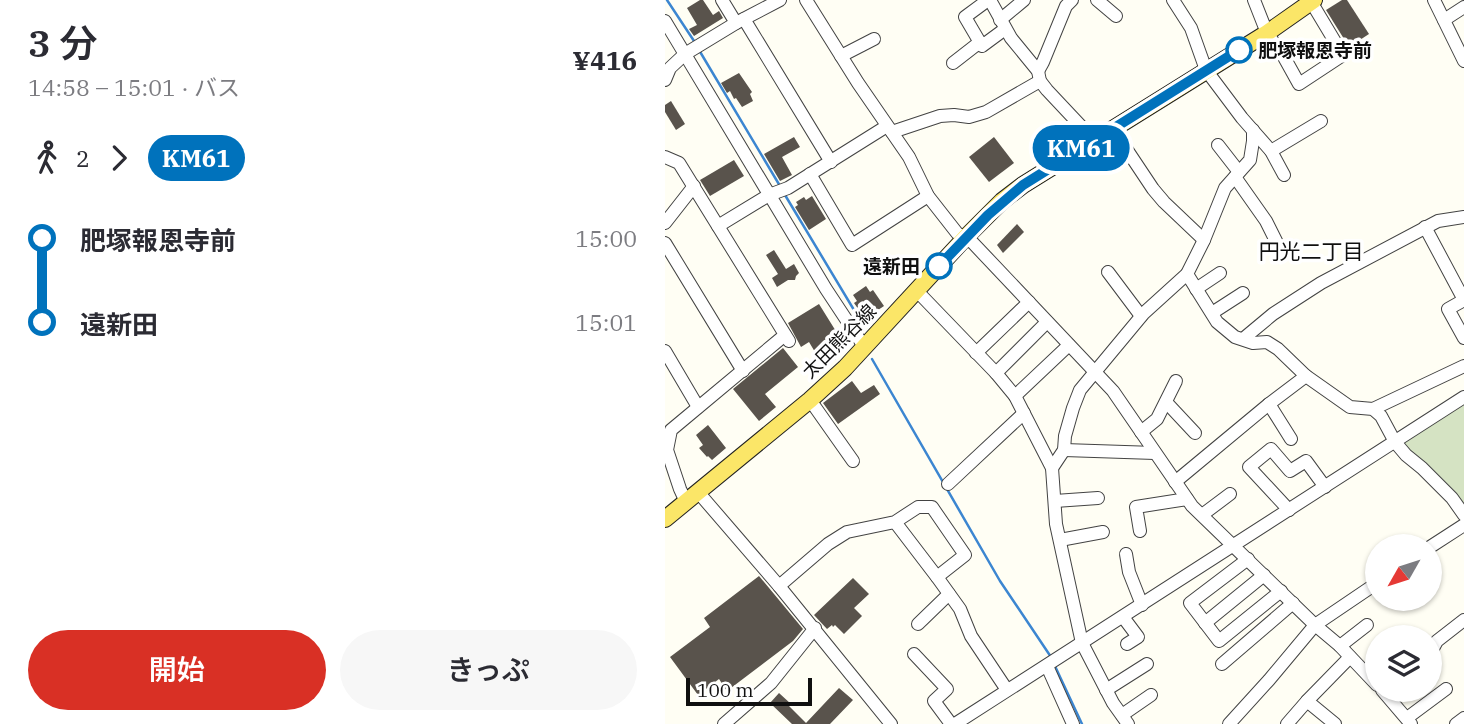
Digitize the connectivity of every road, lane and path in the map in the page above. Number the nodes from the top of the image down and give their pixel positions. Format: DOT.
graph roads {
  1 [pos="722,0"];
  2 [pos="780,0"];
  3 [pos="806,0"];
  4 [pos="989,0"];
  5 [pos="1024,0"];
  6 [pos="1072,0"];
  7 [pos="1098,0"];
  8 [pos="1173,0"];
  9 [pos="1254,0"];
  10 [pos="1434,0"];
  11 [pos="1312,1"];
  12 [pos="1464,7"];
  13 [pos="1115,16"];
  14 [pos="1444,20"];
  15 [pos="665,21"];
  16 [pos="740,21"];
  17 [pos="1003,25"];
  18 [pos="1267,33"];
  19 [pos="874,39"];
  20 [pos="980,42"];
  21 [pos="693,49"];
  22 [pos="841,56"];
  23 [pos="1464,61"];
  24 [pos="953,63"];
  25 [pos="1206,70"];
  26 [pos="1039,76"];
  27 [pos="665,80"];
  28 [pos="1321,121"];
  29 [pos="890,129"];
  30 [pos="1113,129"];
  31 [pos="1253,130"];
  32 [pos="1094,140"];
  33 [pos="1218,145"];
  34 [pos="1271,151"];
  35 [pos="665,157"];
  36 [pos="831,162"];
  37 [pos="810,174"];
  38 [pos="1237,175"];
  39 [pos="1284,176"];
  40 [pos="694,186"];
  41 [pos="779,191"];
  42 [pos="928,196"];
  43 [pos="1464,217"];
  44 [pos="665,223"];
  45 [pos="718,226"];
  46 [pos="1425,228"];
  47 [pos="965,238"];
  48 [pos="1204,240"];
  49 [pos="665,243"];
  50 [pos="1279,247"];
  51 [pos="1108,272"];
  52 [pos="1220,273"];
  53 [pos="1187,274"];
  54 [pos="1196,289"];
  55 [pos="916,290"];
  56 [pos="1243,293"];
  57 [pos="1464,300"];
  58 [pos="1028,302"];
  59 [pos="1212,313"];
  60 [pos="1141,316"];
  61 [pos="1047,322"];
  62 [pos="1464,338"];
  63 [pos="1243,339"];
  64 [pos="1069,345"];
  65 [pos="865,348"];
  66 [pos="665,351"];
  67 [pos="976,353"];
  68 [pos="1464,366"];
  69 [pos="743,371"];
  70 [pos="996,373"];
  71 [pos="1096,373"];
  72 [pos="1306,376"];
  73 [pos="1176,381"];
  74 [pos="1015,396"];
  75 [pos="1464,397"];
  76 [pos="810,400"];
  77 [pos="1166,401"];
  78 [pos="1269,404"];
  79 [pos="698,407"];
  80 [pos="1373,409"];
  81 [pos="1024,414"];
  82 [pos="1141,432"];
  83 [pos="1195,433"];
  84 [pos="1291,439"];
  85 [pos="1395,442"];
  86 [pos="1064,450"];
  87 [pos="1155,453"];
  88 [pos="853,461"];
  89 [pos="1052,468"];
  90 [pos="1175,482"];
  91 [pos="948,484"];
  92 [pos="1325,487"];
  93 [pos="1230,494"];
  94 [pos="692,497"];
  95 [pos="1098,498"];
  96 [pos="1187,499"];
  97 [pos="1055,501"];
  98 [pos="1289,510"];
  99 [pos="1464,514"];
  100 [pos="1202,515"];
  101 [pos="665,519"];
  102 [pos="895,522"];
  103 [pos="1464,525"];
  104 [pos="1140,531"];
  105 [pos="1103,532"];
  106 [pos="1442,539"];
  107 [pos="1060,540"];
  108 [pos="1233,545"];
  109 [pos="1126,554"];
  110 [pos="1248,559"];
  111 [pos="1264,575"];
  112 [pos="937,577"];
  113 [pos="779,586"];
  114 [pos="1281,591"];
  115 [pos="1365,591"];
  116 [pos="949,594"];
  117 [pos="1293,603"];
  118 [pos="1142,605"];
  119 [pos="1123,617"];
  120 [pos="1464,620"];
  121 [pos="1205,623"];
  122 [pos="918,624"];
  123 [pos="1315,625"];
  124 [pos="1365,627"];
  125 [pos="815,628"];
  126 [pos="1442,637"];
  127 [pos="1082,643"];
  128 [pos="1127,644"];
  129 [pos="1340,646"];
  130 [pos="914,654"];
  131 [pos="1350,657"];
  132 [pos="1221,663"];
  133 [pos="1051,664"];
  134 [pos="1147,664"];
  135 [pos="1365,673"];
  136 [pos="1446,689"];
  137 [pos="1007,690"];
  138 [pos="1107,690"];
  139 [pos="1151,695"];
  140 [pos="1307,701"];
  141 [pos="1393,702"];
  142 [pos="1464,718"];
  143 [pos="971,719"];
  144 [pos="1125,720"];
  145 [pos="1409,721"];
  146 [pos="725,724"];
  147 [pos="891,724"];
  148 [pos="953,724"];
  149 [pos="1073,724"];
  150 [pos="1229,724"];
  151 [pos="1287,724"];
  152 [pos="1335,724"];
  153 [pos="1456,724"];
  1 -- 16 [label="street"];
  2 -- 16 [label="street"];
  3 -- 22 [label="street"];
  4 -- 17 [label="street"];
  4 -- 20 [label="street"];
  5 -- 17 [label="street"];
  6 -- 26 [label="street"];
  7 -- 13 [label="street"];
  8 -- 25 [label="street"];
  9 -- 18 [label="street"];
  10 -- 14 [label="street"];
  11 -- 18 [label="main road, 太田熊谷線"];
  11 -- 18 [label="street"];
  12 -- 14 [label="street"];
  14 -- 23 [label="street"];
  15 -- 21 [label="street"];
  16 -- 21 [label="street"];
  16 -- 36 [label="street"];
  17 -- 20 [label="street"];
  17 -- 26 [label="street"];
  18 -- 25 [label="main road, 太田熊谷線"];
  19 -- 22 [label="street"];
  20 -- 24 [label="street"];
  21 -- 27 [label="street"];
  21 -- 41 [label="street"];
  22 -- 29 [label="street"];
  25 -- 30 [label="main road, 太田熊谷線"];
  25 -- 31 [label="street"];
  26 -- 29 [label="street"];
  26 -- 32 [label="street"];
  28 -- 34 [label="street"];
  29 -- 36 [label="street"];
  29 -- 42 [label="street"];
  30 -- 32 [label="main road, 太田熊谷線"];
  30 -- 48 [label="street"];
  31 -- 34 [label="street"];
  31 -- 38 [label="street"];
  32 -- 47 [label="main road, 太田熊谷線"];
  33 -- 38 [label="street"];
  34 -- 39 [label="street"];
  35 -- 40 [label="street"];
  36 -- 37 [label="street"];
  37 -- 41 [label="street"];
  37 -- 42 [label="street"];
  38 -- 48 [label="street"];
  38 -- 50 [label="street"];
  40 -- 44 [label="street"];
  40 -- 45 [label="street"];
  41 -- 45 [label="street"];
  41 -- 65 [label="street"];
  42 -- 47 [label="street"];
  43 -- 46 [label="street"];
  45 -- 69 [label="street"];
  46 -- 57 [label="street"];
  46 -- 63 [label="street"];
  47 -- 55 [label="main road, 太田熊谷線"];
  47 -- 58 [label="street"];
  48 -- 53 [label="street"];
  49 -- 69 [label="street"];
  51 -- 60 [label="street"];
  52 -- 54 [label="street"];
  53 -- 54 [label="street"];
  53 -- 60 [label="street"];
  54 -- 59 [label="street"];
  55 -- 65 [label="main road, 太田熊谷線"];
  55 -- 67 [label="street"];
  56 -- 59 [label="street"];
  57 -- 62 [label="street"];
  58 -- 61 [label="street"];
  58 -- 67 [label="street"];
  59 -- 63 [label="street"];
  60 -- 71 [label="street"];
  61 -- 64 [label="street"];
  61 -- 70 [label="street"];
  63 -- 72 [label="street"];
  64 -- 71 [label="street"];
  64 -- 74 [label="street"];
  65 -- 76 [label="main road, 太田熊谷線"];
  66 -- 79 [label="street"];
  67 -- 70 [label="street"];
  68 -- 80 [label="street"];
  69 -- 79 [label="street"];
  70 -- 74 [label="street"];
  71 -- 82 [label="street"];
  71 -- 86 [label="street"];
  72 -- 78 [label="street"];
  72 -- 80 [label="street"];
  73 -- 77 [label="street"];
  74 -- 81 [label="street"];
  75 -- 85 [label="street"];
  76 -- 88 [label="street"];
  76 -- 94 [label="main road, 太田熊谷線"];
  77 -- 82 [label="street"];
  77 -- 83 [label="street"];
  78 -- 84 [label="street"];
  78 -- 90 [label="street"];
  79 -- 94 [label="street"];
  80 -- 85 [label="street"];
  81 -- 89 [label="street"];
  81 -- 91 [label="street"];
  82 -- 87 [label="street"];
  85 -- 92 [label="street"];
  85 -- 99 [label="street"];
  86 -- 87 [label="street"];
  86 -- 89 [label="street"];
  87 -- 90 [label="street"];
  89 -- 97 [label="street"];
  90 -- 96 [label="street"];
  92 -- 98 [label="street"];
  92 -- 98 [label="street"];
  93 -- 100 [label="street"];
  94 -- 101 [label="main road, 太田熊谷線"];
  94 -- 113 [label="street"];
  95 -- 97 [label="street"];
  96 -- 100 [label="street"];
  96 -- 104 [label="street"];
  97 -- 107 [label="street"];
  98 -- 108 [label="street"];
  100 -- 108 [label="street"];
  102 -- 112 [label="street"];
  102 -- 112 [label="street"];
  102 -- 113 [label="street"];
  103 -- 106 [label="street"];
  105 -- 107 [label="street"];
  107 -- 127 [label="street"];
  108 -- 110 [label="street"];
  108 -- 118 [label="street"];
  109 -- 118 [label="street"];
  110 -- 111 [label="street"];
  110 -- 121 [label="street"];
  111 -- 114 [label="street"];
  111 -- 121 [label="street"];
  112 -- 116 [label="street"];
  113 -- 125 [label="street"];
  114 -- 117 [label="street"];
  114 -- 121 [label="street"];
  115 -- 123 [label="street"];
  116 -- 122 [label="street"];
  116 -- 137 [label="street"];
  117 -- 123 [label="street"];
  117 -- 132 [label="street"];
  118 -- 119 [label="street"];
  119 -- 127 [label="street"];
  119 -- 128 [label="street"];
  120 -- 126 [label="street"];
  123 -- 129 [label="street"];
  123 -- 150 [label="street"];
  124 -- 129 [label="street"];
  125 -- 146 [label="street"];
  125 -- 147 [label="street"];
  127 -- 133 [label="street"];
  127 -- 138 [label="street"];
  129 -- 131 [label="street"];
  130 -- 148 [label="street"];
  131 -- 135 [label="street"];
  131 -- 140 [label="street"];
  133 -- 137 [label="street"];
  133 -- 149 [label="street"];
  134 -- 138 [label="street"];
  136 -- 145 [label="street"];
  137 -- 143 [label="street"];
  138 -- 144 [label="street"];
  139 -- 144 [label="street"];
  140 -- 151 [label="street"];
  140 -- 152 [label="street"];
  141 -- 145 [label="street"];
  142 -- 153 [label="street"];
  143 -- 148 [label="street"];
}
